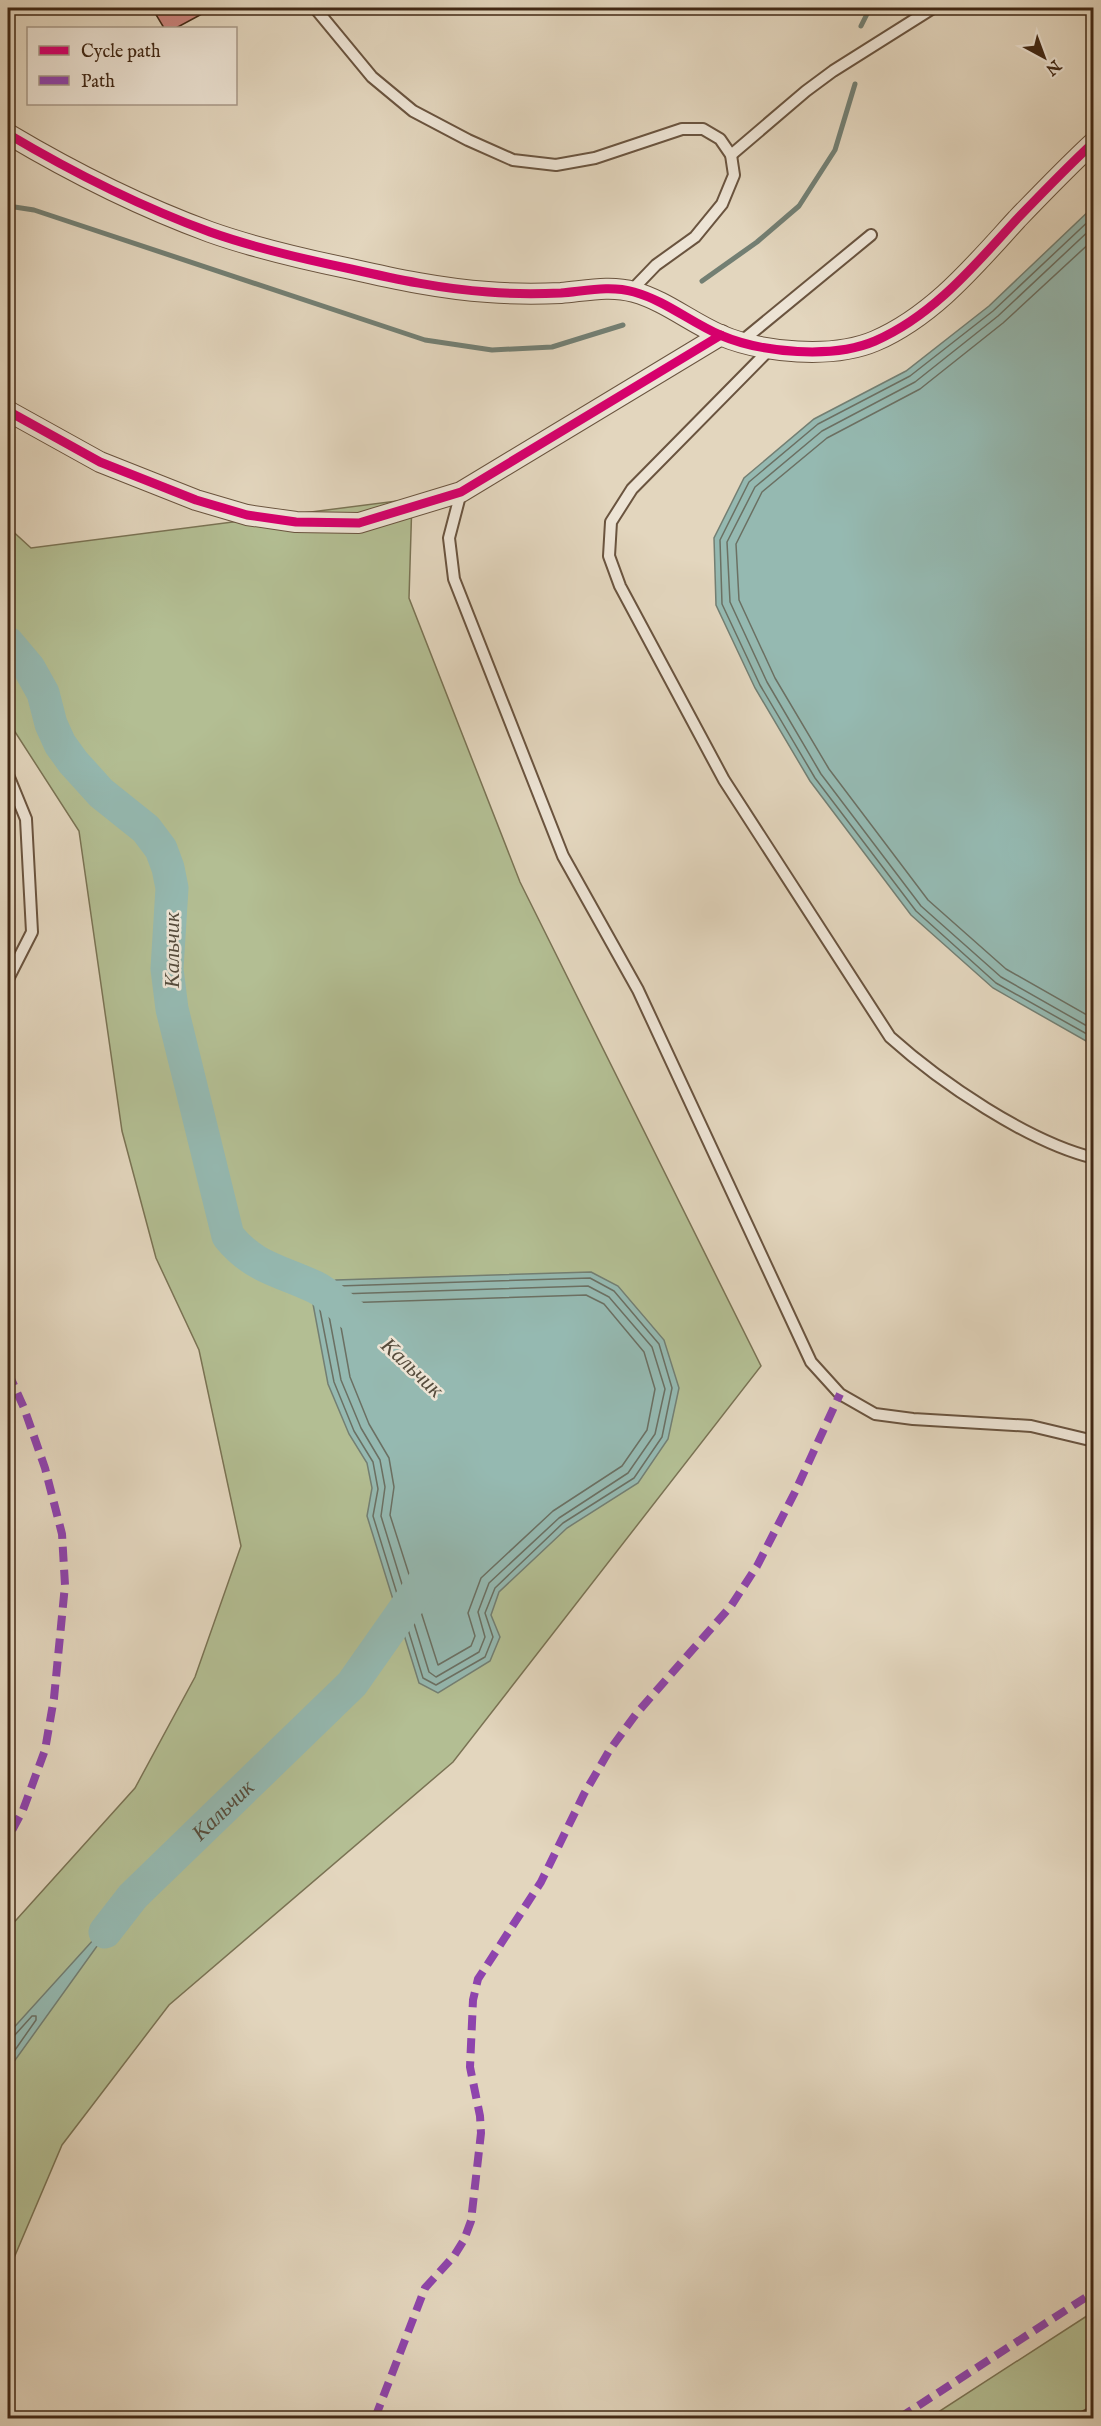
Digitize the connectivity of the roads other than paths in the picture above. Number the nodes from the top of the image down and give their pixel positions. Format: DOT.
graph roads {
  1 [pos="315,8"];
  2 [pos="933,8"];
  3 [pos="8,134"];
  4 [pos="1094,142"];
  5 [pos="731,155"];
  6 [pos="871,236"];
  7 [pos="631,291"];
  8 [pos="721,335"];
  9 [pos="742,341"];
  10 [pos="769,350"];
  11 [pos="8,411"];
  12 [pos="461,492"];
  13 [pos="8,775"];
  14 [pos="8,979"];
  15 [pos="1094,1158"];
  16 [pos="1094,1441"];
  17 [pos="1094,2412"];
  18 [pos="1083,2418"];
  1 -- 5 [label="lane"];
  2 -- 5 [label="lane"];
  3 -- 7 [label="street"];
  4 -- 10 [label="street"];
  5 -- 7 [label="lane"];
  6 -- 9 [label="lane"];
  7 -- 8 [label="street"];
  8 -- 9 [label="street"];
  8 -- 12 [label="street"];
  9 -- 10 [label="street"];
  10 -- 15 [label="lane"];
  11 -- 12 [label="street"];
  12 -- 16 [label="lane"];
  13 -- 14 [label="lane"];
  17 -- 18 [label="lane"];
}
